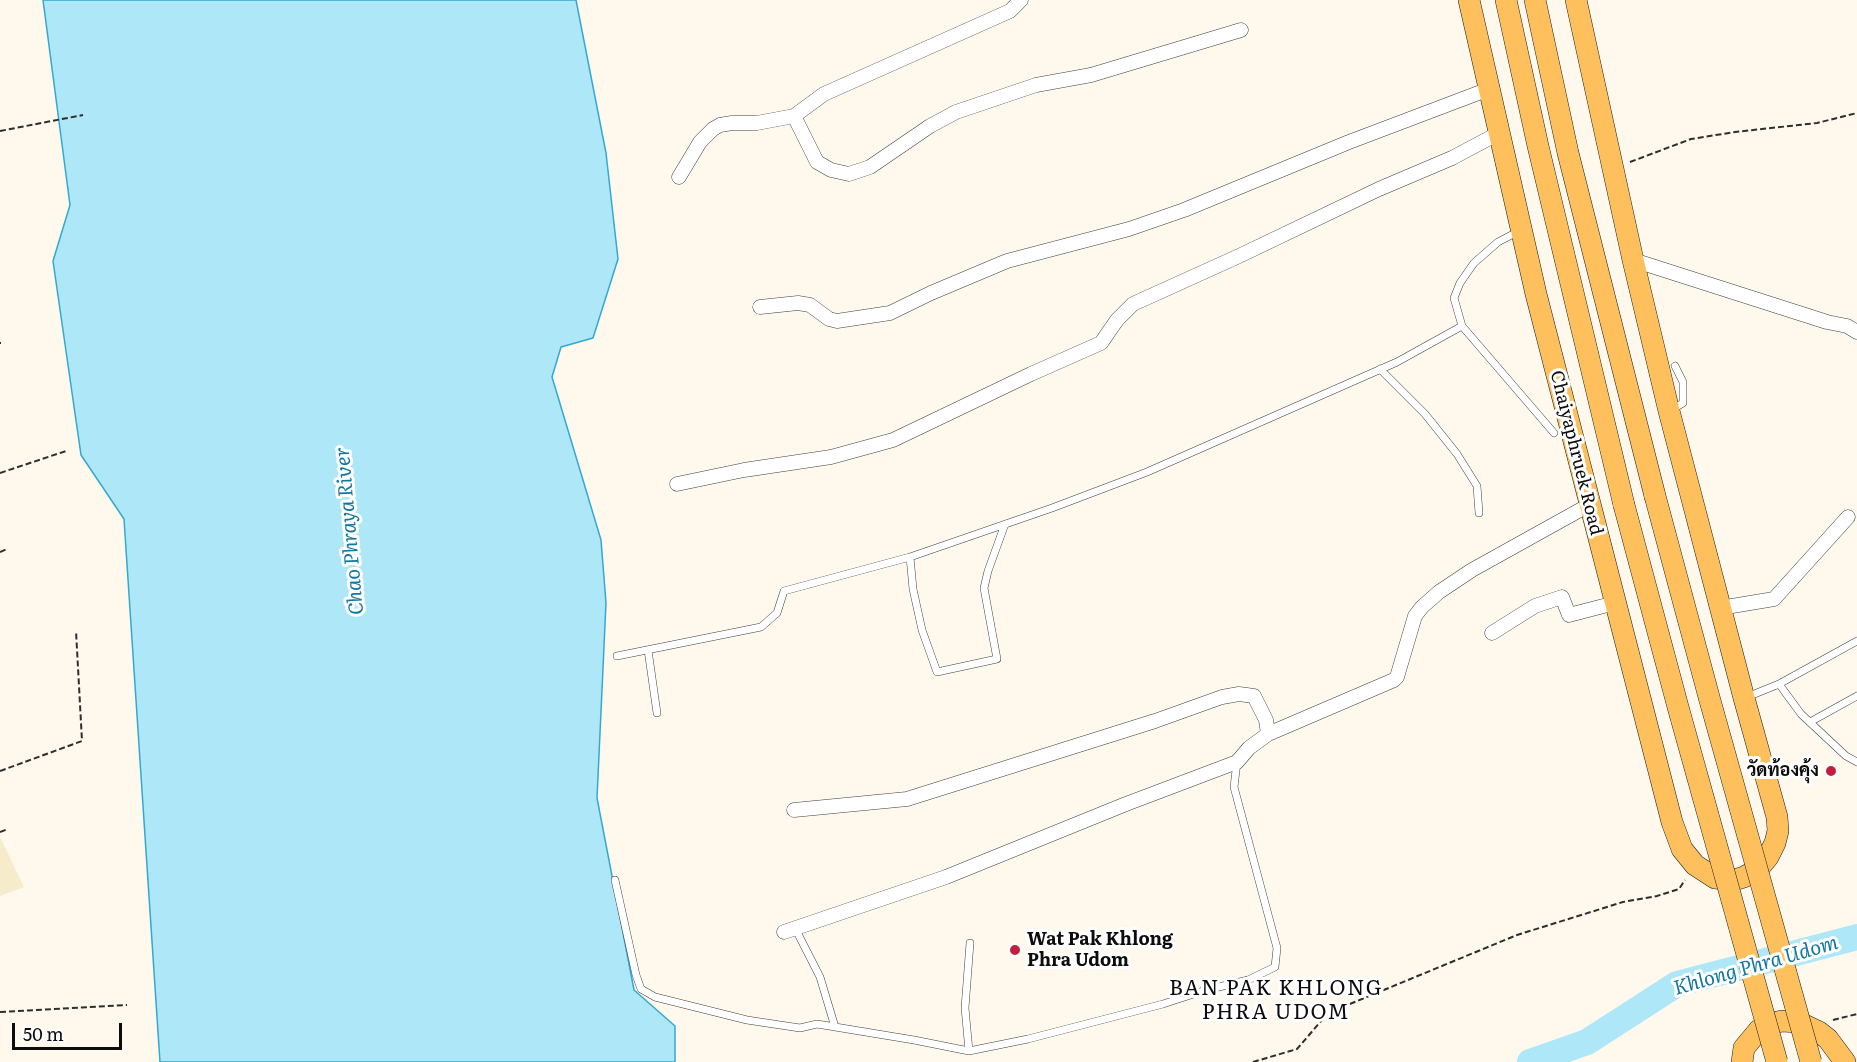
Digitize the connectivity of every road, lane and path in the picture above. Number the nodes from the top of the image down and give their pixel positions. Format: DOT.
graph roads {
  1 [pos="1021,0"];
  2 [pos="1469,0"];
  3 [pos="1506,0"];
  4 [pos="1535,0"];
  5 [pos="1576,0"];
  6 [pos="1241,30"];
  7 [pos="1489,89"];
  8 [pos="1857,113"];
  9 [pos="83,115"];
  10 [pos="794,116"];
  11 [pos="0,132"];
  12 [pos="1499,133"];
  13 [pos="1612,165"];
  14 [pos="679,177"];
  15 [pos="1521,230"];
  16 [pos="1633,260"];
  17 [pos="760,307"];
  18 [pos="1462,326"];
  19 [pos="1854,326"];
  20 [pos="1676,366"];
  21 [pos="1380,369"];
  22 [pos="1669,411"];
  23 [pos="1554,433"];
  24 [pos="66,451"];
  25 [pos="0,473"];
  26 [pos="678,484"];
  27 [pos="1589,505"];
  28 [pos="1479,513"];
  29 [pos="1848,518"];
  30 [pos="1005,524"];
  31 [pos="7,549"];
  32 [pos="0,552"];
  33 [pos="910,557"];
  34 [pos="1615,603"];
  35 [pos="1720,608"];
  36 [pos="76,631"];
  37 [pos="1492,633"];
  38 [pos="1857,641"];
  39 [pos="648,650"];
  40 [pos="617,656"];
  41 [pos="1779,684"];
  42 [pos="1857,696"];
  43 [pos="1744,698"];
  44 [pos="657,713"];
  45 [pos="1810,722"];
  46 [pos="1268,734"];
  47 [pos="1237,762"];
  48 [pos="1857,762"];
  49 [pos="0,771"];
  50 [pos="794,810"];
  51 [pos="8,829"];
  52 [pos="0,832"];
  53 [pos="1695,866"];
  54 [pos="615,880"];
  55 [pos="790,930"];
  56 [pos="970,943"];
  57 [pos="127,1005"];
  58 [pos="0,1012"];
  59 [pos="835,1027"];
  60 [pos="969,1051"];
  61 [pos="1253,1062"];
  62 [pos="1742,1062"];
  63 [pos="1777,1062"];
  64 [pos="1811,1062"];
  65 [pos="1845,1062"];
  1 -- 10 [label="street"];
  2 -- 7 [label="main road, Chaiyaphruek Road"];
  3 -- 63 [label="main road, Chaiyaphruek Road, bridge"];
  4 -- 64 [label="main road, bridge"];
  5 -- 13 [label="main road"];
  6 -- 10 [label="street"];
  7 -- 12 [label="main road, Chaiyaphruek Road"];
  7 -- 17 [label="street"];
  8 -- 13 [label="path"];
  9 -- 11 [label="path"];
  10 -- 14 [label="street"];
  12 -- 15 [label="main road, Chaiyaphruek Road"];
  12 -- 26 [label="street"];
  13 -- 16 [label="main road"];
  15 -- 18 [label="lane"];
  15 -- 27 [label="main road, Chaiyaphruek Road"];
  16 -- 19 [label="street"];
  16 -- 22 [label="main road"];
  18 -- 21 [label="lane"];
  18 -- 23 [label="lane"];
  20 -- 22 [label="lane"];
  21 -- 28 [label="lane"];
  21 -- 30 [label="lane"];
  22 -- 35 [label="main road"];
  24 -- 25 [label="path"];
  27 -- 34 [label="main road, Chaiyaphruek Road"];
  27 -- 46 [label="street"];
  29 -- 35 [label="street"];
  30 -- 33 [label="lane"];
  30 -- 33 [label="lane"];
  31 -- 32 [label="path"];
  33 -- 39 [label="lane"];
  34 -- 37 [label="street"];
  34 -- 53 [label="main road, Chaiyaphruek Road"];
  35 -- 43 [label="main road"];
  36 -- 49 [label="path"];
  38 -- 41 [label="lane"];
  39 -- 40 [label="lane"];
  39 -- 44 [label="lane"];
  41 -- 43 [label="lane"];
  41 -- 45 [label="lane"];
  42 -- 45 [label="lane"];
  43 -- 53 [label="main road"];
  45 -- 48 [label="lane"];
  46 -- 47 [label="street"];
  46 -- 50 [label="street"];
  47 -- 55 [label="street"];
  47 -- 60 [label="lane"];
  51 -- 52 [label="path"];
  53 -- 61 [label="path"];
  54 -- 59 [label="lane"];
  55 -- 59 [label="lane"];
  56 -- 60 [label="lane"];
  57 -- 58 [label="path"];
  59 -- 60 [label="lane"];
  62 -- 65 [label="main road"];
}
